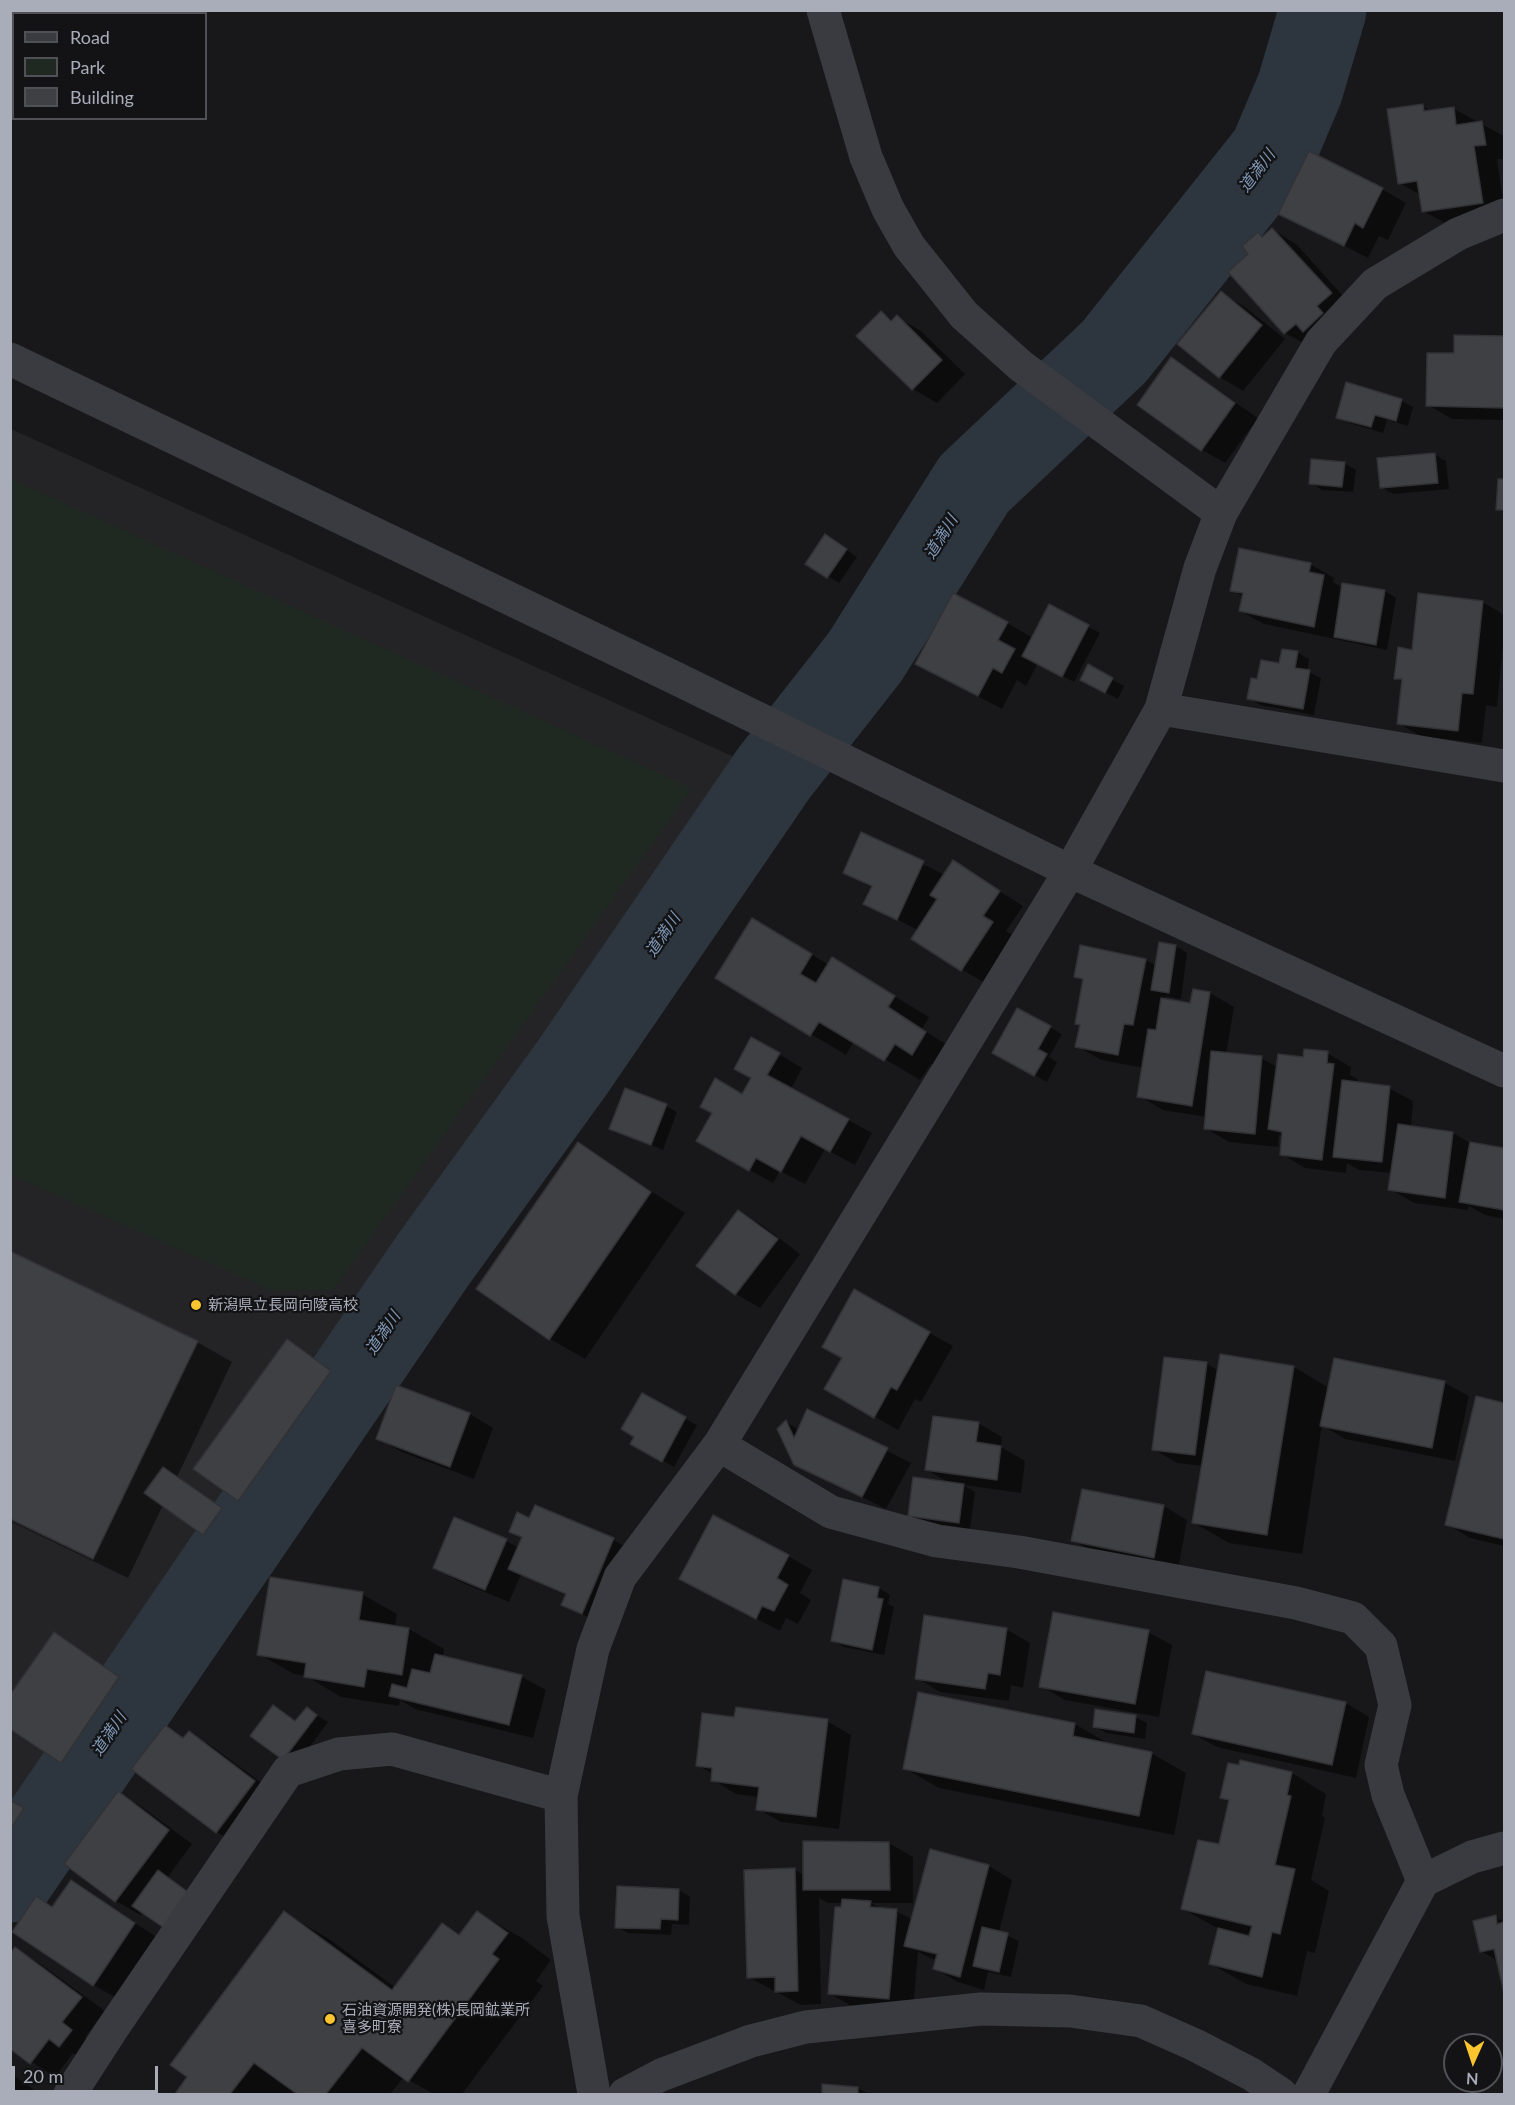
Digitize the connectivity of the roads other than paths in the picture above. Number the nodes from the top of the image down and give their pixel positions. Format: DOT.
graph roads {
  1 [pos="823,10"];
  2 [pos="1504,215"];
  3 [pos="10,359"];
  4 [pos="1221,513"];
  5 [pos="1161,709"];
  6 [pos="1504,766"];
  7 [pos="1070,871"];
  8 [pos="1504,1071"];
  9 [pos="719,1445"];
  10 [pos="561,1796"];
  11 [pos="1504,1848"];
  12 [pos="1423,1881"];
  13 [pos="70,2094"];
  14 [pos="594,2094"];
  15 [pos="625,2094"];
  16 [pos="1281,2094"];
  17 [pos="1309,2094"];
  1 -- 4 [label="street"];
  2 -- 4 [label="street"];
  3 -- 7 [label="street"];
  4 -- 5 [label="street"];
  5 -- 6 [label="street"];
  5 -- 7 [label="street"];
  7 -- 8 [label="street"];
  7 -- 9 [label="street"];
  9 -- 10 [label="street"];
  9 -- 12 [label="street"];
  10 -- 13 [label="street"];
  10 -- 14 [label="street"];
  11 -- 12 [label="street"];
  12 -- 17 [label="street"];
  15 -- 16 [label="street"];
}
